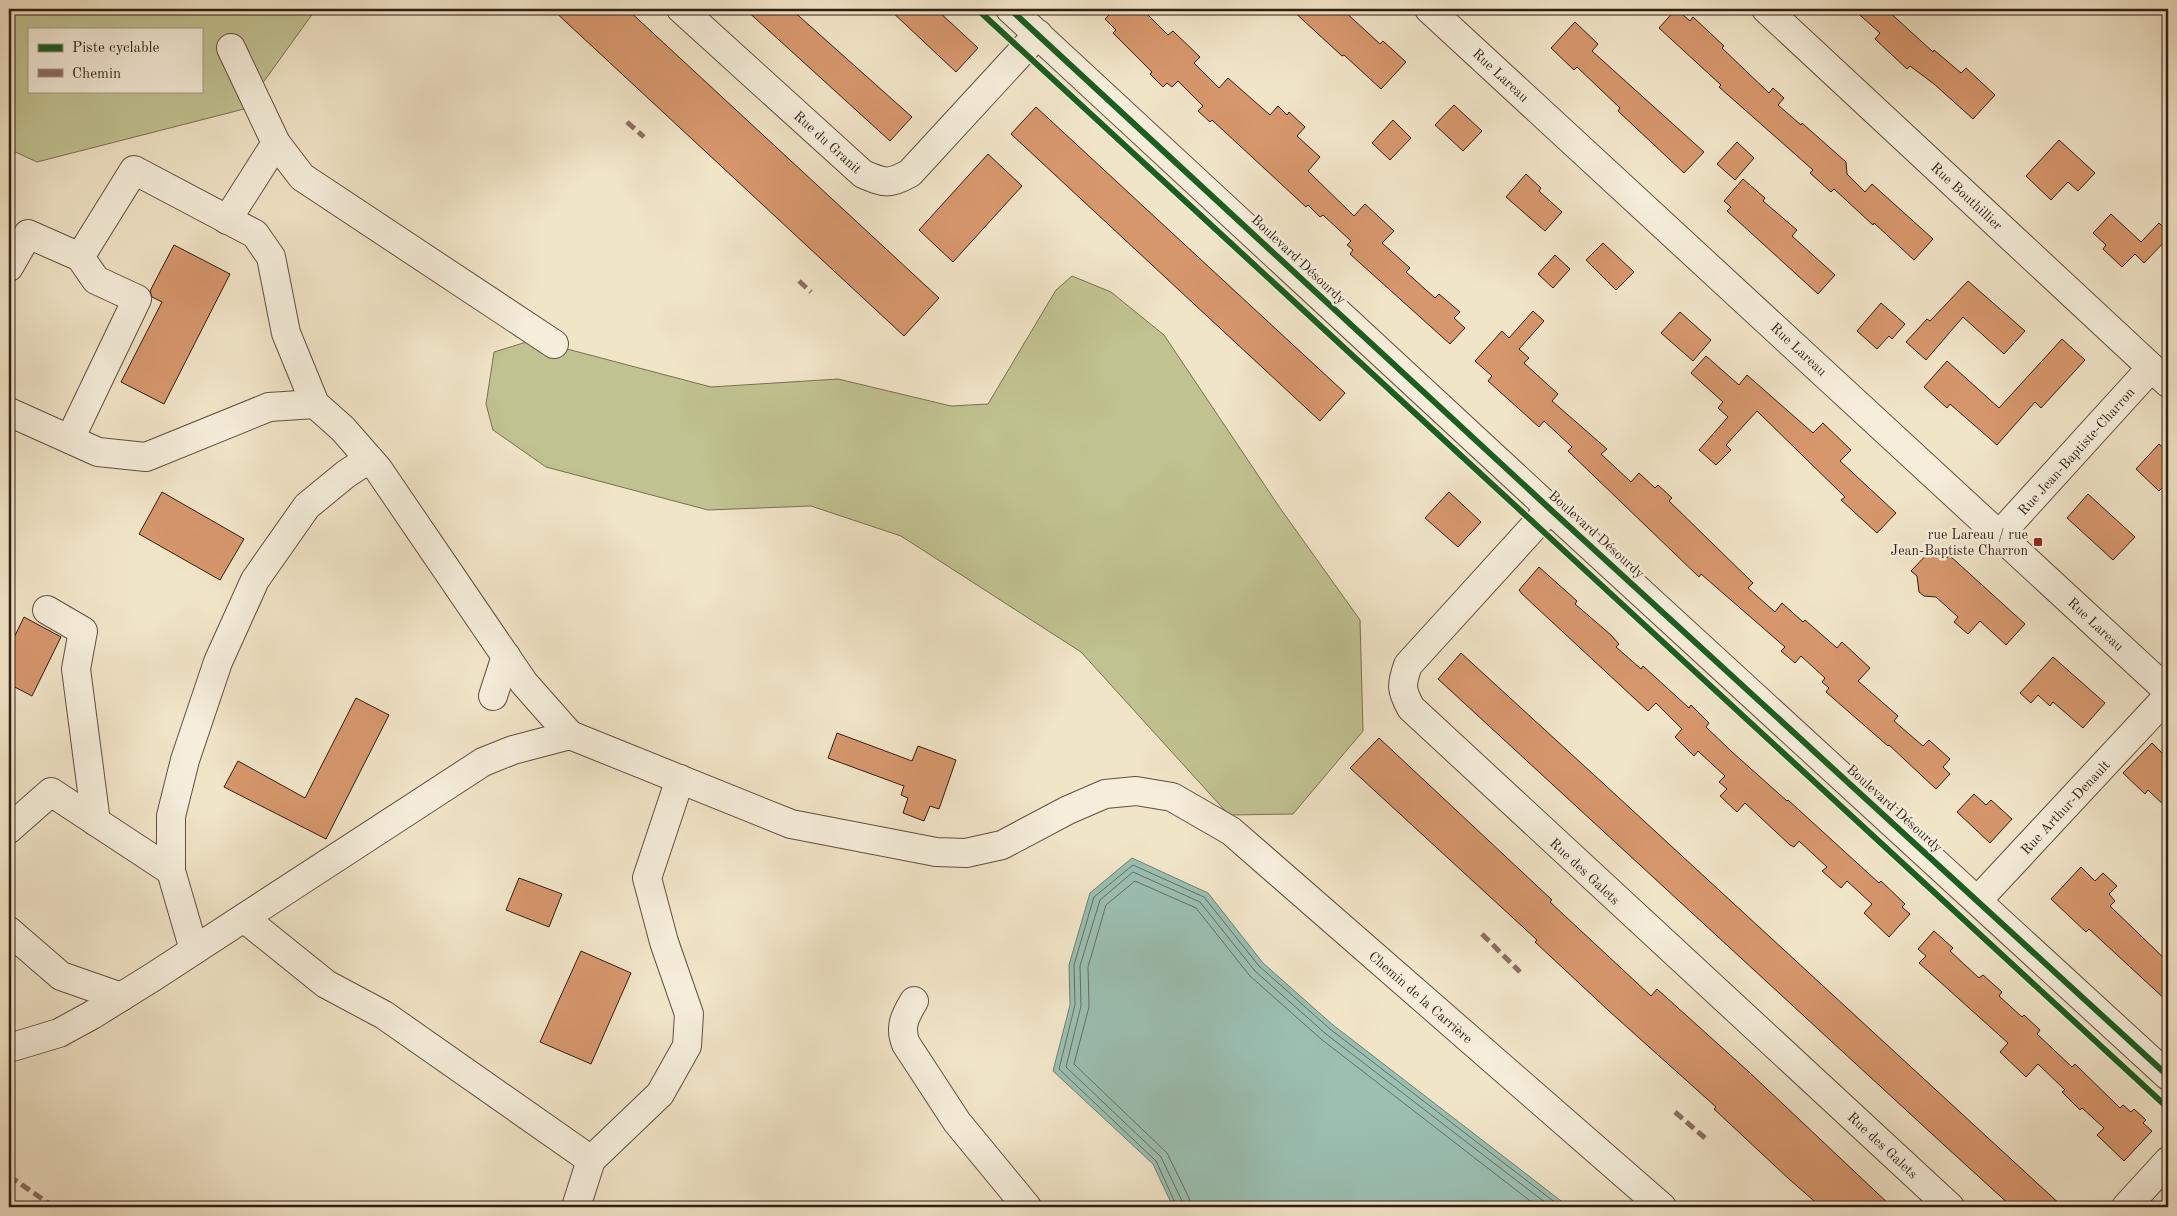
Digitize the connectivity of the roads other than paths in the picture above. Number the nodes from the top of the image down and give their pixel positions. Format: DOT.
graph roads {
  1 [pos="681,9"];
  2 [pos="1010,9"];
  3 [pos="1429,9"];
  4 [pos="1766,9"];
  5 [pos="1038,34"];
  6 [pos="231,48"];
  7 [pos="276,144"];
  8 [pos="227,220"];
  9 [pos="80,257"];
  10 [pos="9,267"];
  11 [pos="554,344"];
  12 [pos="2160,376"];
  13 [pos="315,404"];
  14 [pos="9,412"];
  15 [pos="70,439"];
  16 [pos="369,459"];
  17 [pos="1550,509"];
  18 [pos="2000,534"];
  19 [pos="47,610"];
  20 [pos="506,656"];
  21 [pos="2168,690"];
  22 [pos="494,696"];
  23 [pos="2168,696"];
  24 [pos="570,735"];
  25 [pos="680,779"];
  26 [pos="96,822"];
  27 [pos="9,829"];
  28 [pos="171,872"];
  29 [pos="1978,900"];
  30 [pos="244,918"];
  31 [pos="9,931"];
  32 [pos="194,950"];
  33 [pos="121,997"];
  34 [pos="914,1001"];
  35 [pos="9,1048"];
  36 [pos="2168,1076"];
  37 [pos="591,1160"];
  38 [pos="2168,1162"];
  39 [pos="576,1207"];
  40 [pos="1027,1207"];
  41 [pos="1662,1207"];
  42 [pos="1950,1207"];
  43 [pos="2126,1207"];
  1 -- 5 [label="street, Rue du Granit"];
  2 -- 5 [label="street, Boulevard Désourdy"];
  3 -- 18 [label="street, Rue Lareau"];
  4 -- 12 [label="street, Rue Bouthillier"];
  5 -- 17 [label="street, Boulevard Désourdy"];
  6 -- 7 [label="street"];
  7 -- 8 [label="street"];
  7 -- 11 [label="street"];
  8 -- 9 [label="street"];
  8 -- 13 [label="street"];
  9 -- 10 [label="street"];
  9 -- 15 [label="street"];
  12 -- 18 [label="street, Rue Jean-Baptiste-Charron"];
  13 -- 15 [label="street"];
  13 -- 16 [label="street"];
  14 -- 15 [label="street"];
  16 -- 20 [label="street"];
  16 -- 28 [label="street"];
  17 -- 29 [label="street, Boulevard Désourdy"];
  17 -- 42 [label="street, Rue des Galets"];
  18 -- 21 [label="street, Rue Lareau"];
  19 -- 26 [label="street"];
  20 -- 22 [label="street"];
  20 -- 24 [label="street"];
  23 -- 29 [label="street, Rue Arthur-Denault"];
  24 -- 25 [label="street, Chemin de la Carrière"];
  24 -- 30 [label="street"];
  25 -- 37 [label="street"];
  25 -- 41 [label="street, Chemin de la Carrière"];
  26 -- 27 [label="street"];
  26 -- 28 [label="street"];
  28 -- 32 [label="street"];
  29 -- 36 [label="street, Boulevard Désourdy"];
  30 -- 32 [label="street"];
  30 -- 37 [label="street"];
  31 -- 33 [label="street"];
  32 -- 33 [label="street"];
  33 -- 35 [label="street"];
  34 -- 40 [label="street"];
  37 -- 39 [label="street"];
  38 -- 43 [label="street"];
}
